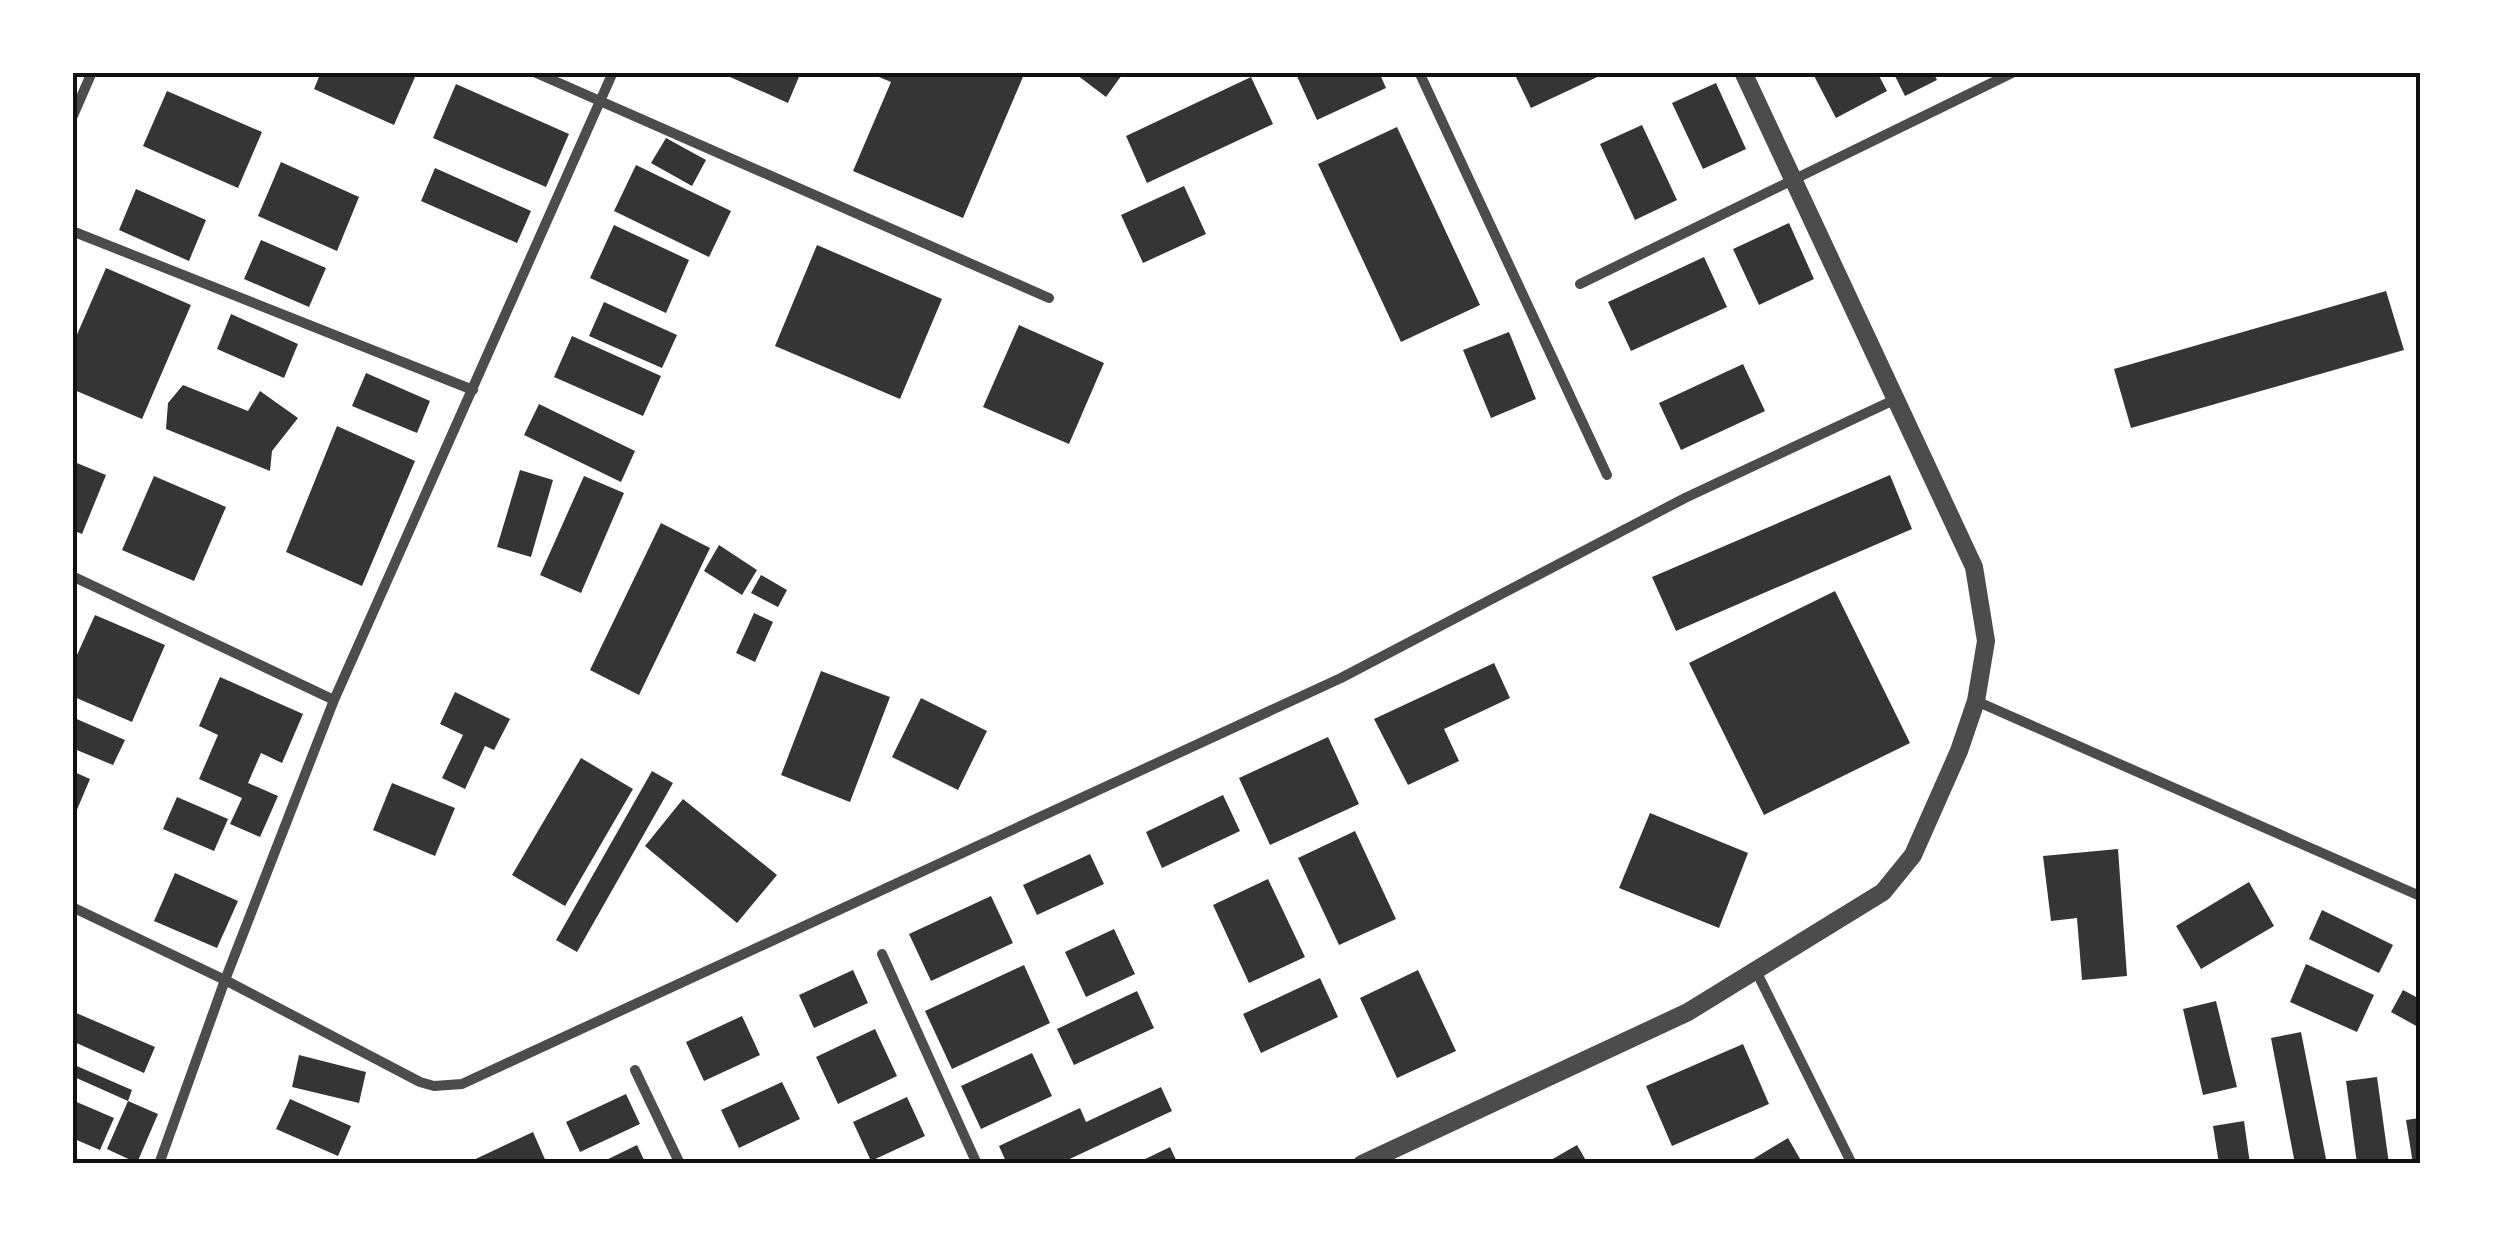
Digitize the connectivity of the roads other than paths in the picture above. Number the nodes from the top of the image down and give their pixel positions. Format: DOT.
graph roads {
  1 [pos="92,72"];
  2 [pos="534,72"];
  3 [pos="613,72"];
  4 [pos="1419,72"];
  5 [pos="1743,72"];
  6 [pos="2014,72"];
  7 [pos="603,101"];
  8 [pos="72,118"];
  9 [pos="1792,178"];
  10 [pos="72,231"];
  11 [pos="1580,284"];
  12 [pos="1049,298"];
  13 [pos="473,390"];
  14 [pos="1896,398"];
  15 [pos="1607,476"];
  16 [pos="72,576"];
  17 [pos="334,700"];
  18 [pos="1976,701"];
  19 [pos="2420,896"];
  20 [pos="72,907"];
  21 [pos="882,954"];
  22 [pos="1756,972"];
  23 [pos="225,980"];
  24 [pos="636,1070"];
  25 [pos="159,1164"];
  26 [pos="680,1164"];
  27 [pos="977,1164"];
  28 [pos="1362,1164"];
  29 [pos="1852,1164"];
  1 -- 8 [label="street"];
  2 -- 7 [label="street"];
  3 -- 7 [label="street"];
  4 -- 15 [label="street"];
  5 -- 9 [label="street"];
  6 -- 9 [label="street"];
  7 -- 12 [label="street"];
  7 -- 13 [label="street"];
  9 -- 11 [label="street"];
  9 -- 14 [label="street"];
  10 -- 13 [label="street"];
  13 -- 17 [label="street"];
  14 -- 18 [label="street"];
  14 -- 23 [label="street"];
  16 -- 17 [label="street"];
  17 -- 23 [label="street"];
  18 -- 19 [label="street"];
  18 -- 22 [label="street"];
  20 -- 23 [label="street"];
  21 -- 27 [label="street"];
  22 -- 28 [label="street"];
  22 -- 29 [label="street"];
  23 -- 25 [label="street"];
  24 -- 26 [label="street"];
}
